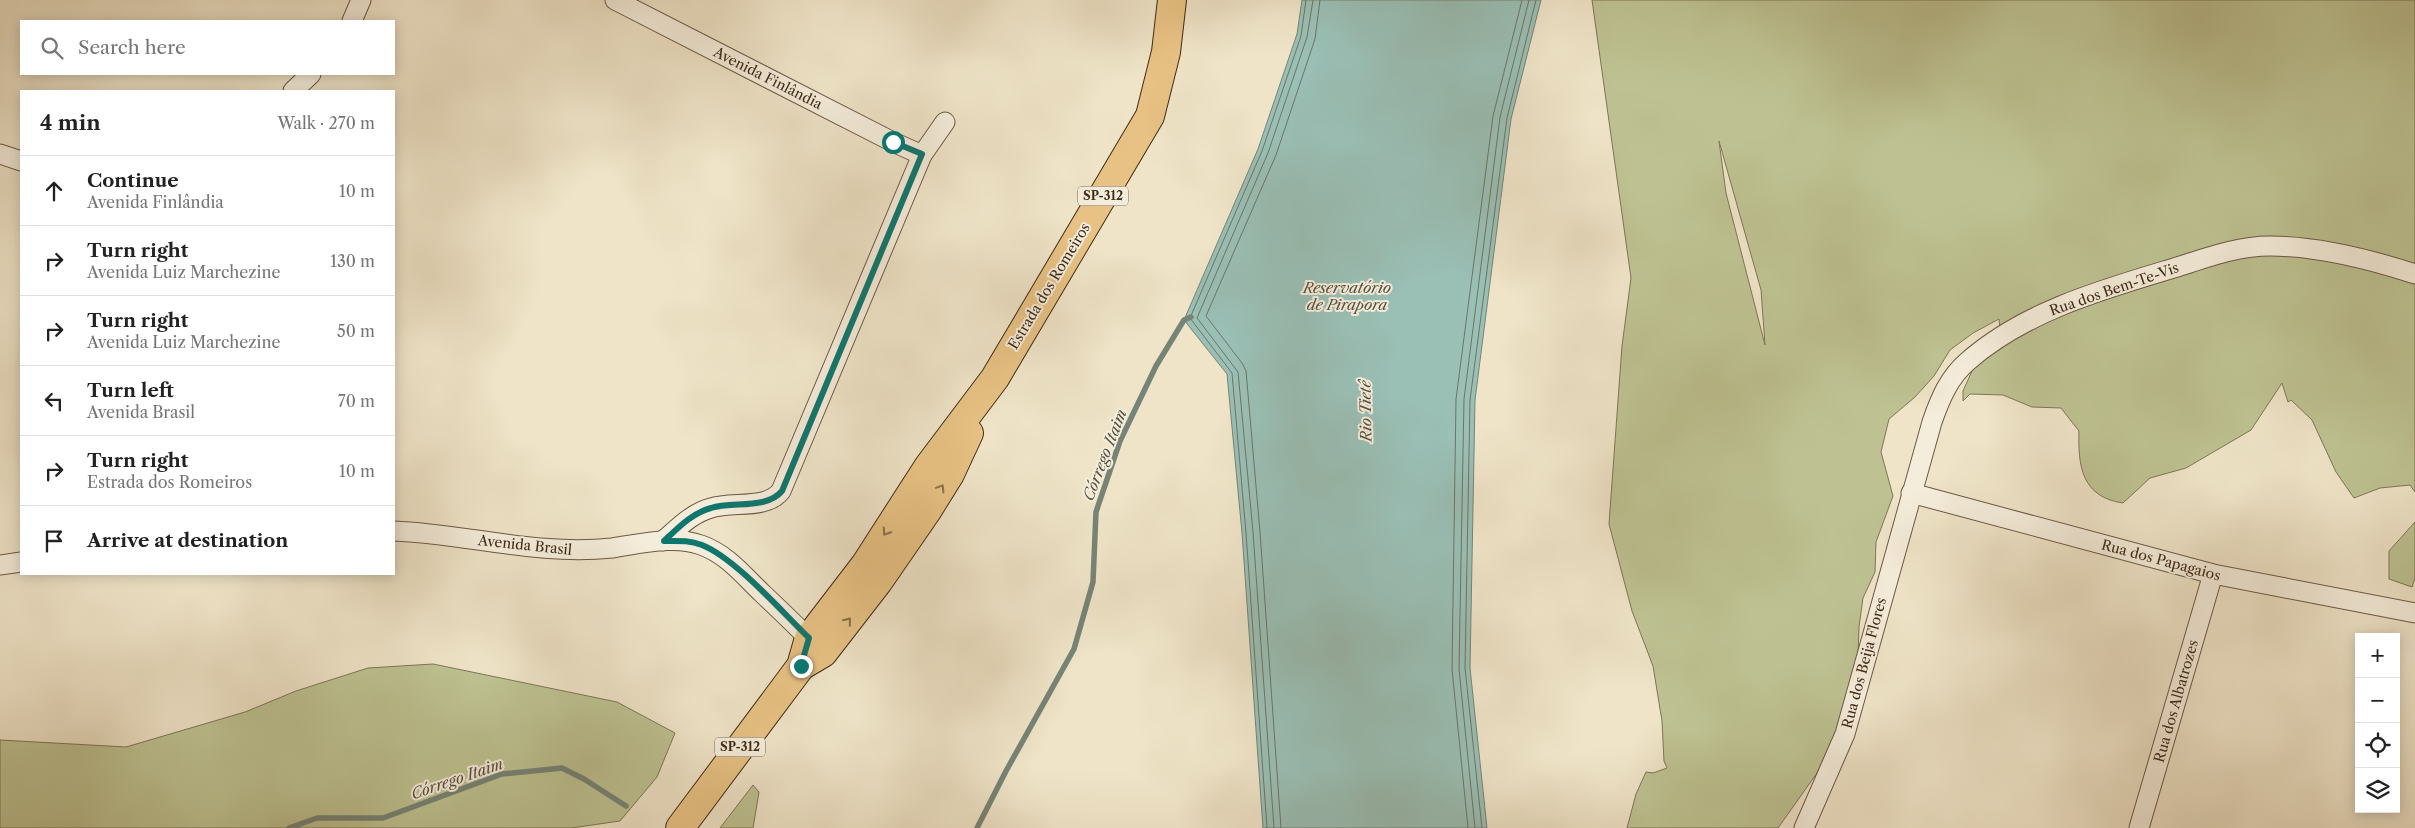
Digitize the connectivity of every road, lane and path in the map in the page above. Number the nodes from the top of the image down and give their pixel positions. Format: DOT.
graph roads {
  1 [pos="361,0"];
  2 [pos="615,0"];
  3 [pos="1172,0"];
  4 [pos="352,20"];
  5 [pos="310,75"];
  6 [pos="294,90"];
  7 [pos="946,122"];
  8 [pos="0,154"];
  9 [pos="922,154"];
  10 [pos="20,161"];
  11 [pos="2415,274"];
  12 [pos="1911,494"];
  13 [pos="395,531"];
  14 [pos="664,541"];
  15 [pos="20,562"];
  16 [pos="0,565"];
  17 [pos="2213,574"];
  18 [pos="2415,613"];
  19 [pos="811,652"];
  20 [pos="680,828"];
  21 [pos="1804,828"];
  22 [pos="2139,828"];
  1 -- 4 [label="street"];
  2 -- 9 [label="street, Avenida Finlândia"];
  3 -- 19 [label="main road, Estrada dos Romeiros / SP-312"];
  5 -- 6 [label="street"];
  7 -- 9 [label="street"];
  8 -- 10 [label="street"];
  9 -- 14 [label="street"];
  11 -- 12 [label="street, Rua dos Bem-Te-Vis"];
  12 -- 17 [label="street, Rua dos Papagaios"];
  12 -- 21 [label="street, Rua dos Beija Flores"];
  13 -- 14 [label="street, Avenida Brasil"];
  14 -- 19 [label="street, Avenida Brasil"];
  15 -- 16 [label="street"];
  17 -- 18 [label="street, Rua dos Papagaios"];
  17 -- 22 [label="street, Rua dos Albatrozes"];
  19 -- 20 [label="main road, Estrada dos Romeiros / SP-312"];
}
